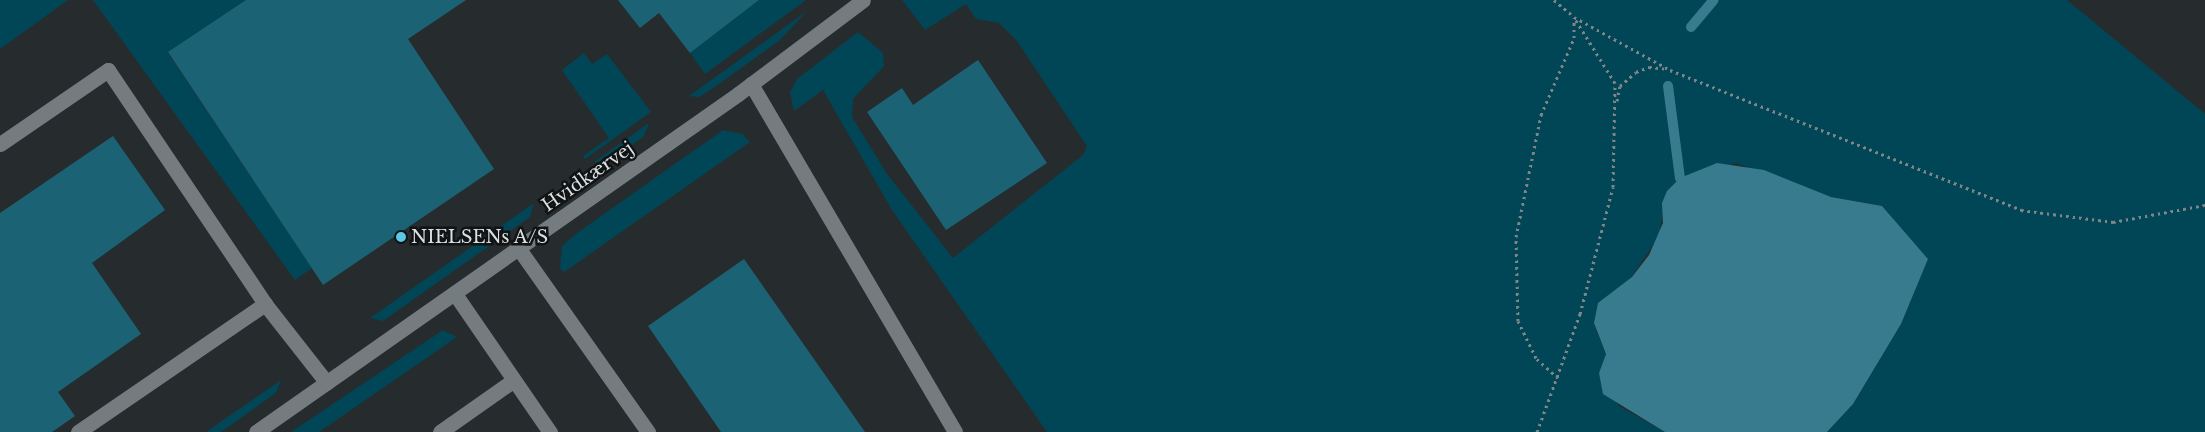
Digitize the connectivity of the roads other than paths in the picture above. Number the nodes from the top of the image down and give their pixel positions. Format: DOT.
graph roads {
  1 [pos="863,0"];
  2 [pos="751,84"];
  3 [pos="0,144"];
  4 [pos="519,249"];
  5 [pos="454,294"];
  6 [pos="265,304"];
  7 [pos="514,380"];
  8 [pos="327,383"];
  9 [pos="78,432"];
  10 [pos="256,432"];
  11 [pos="440,432"];
  12 [pos="550,432"];
  13 [pos="648,432"];
  14 [pos="955,432"];
  1 -- 2 [label="street, Hvidkærvej"];
  2 -- 4 [label="street, Hvidkærvej"];
  2 -- 14 [label="street"];
  3 -- 6 [label="street"];
  4 -- 5 [label="street, Hvidkærvej"];
  4 -- 13 [label="street"];
  5 -- 7 [label="street"];
  5 -- 8 [label="street, Hvidkærvej"];
  6 -- 8 [label="street"];
  6 -- 9 [label="street"];
  7 -- 11 [label="street"];
  7 -- 12 [label="street"];
  8 -- 10 [label="street, Hvidkærvej"];
}
